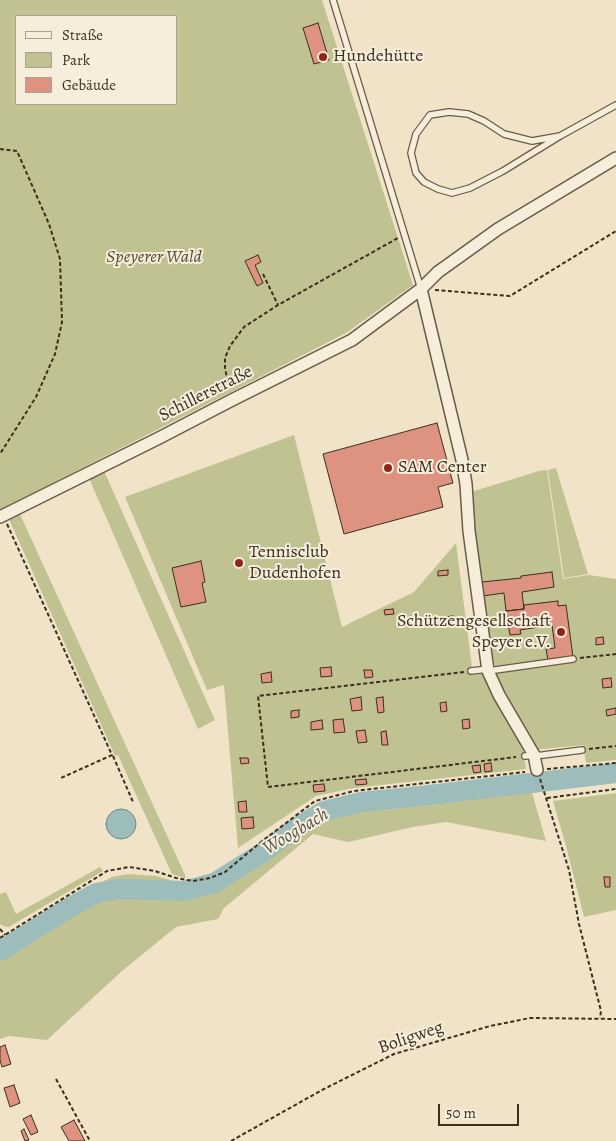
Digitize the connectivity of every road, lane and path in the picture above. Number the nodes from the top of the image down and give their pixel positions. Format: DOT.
graph roads {
  1 [pos="332,0"];
  2 [pos="616,105"];
  3 [pos="560,136"];
  4 [pos="0,149"];
  5 [pos="616,158"];
  6 [pos="616,231"];
  7 [pos="404,234"];
  8 [pos="263,274"];
  9 [pos="421,289"];
  10 [pos="278,305"];
  11 [pos="232,400"];
  12 [pos="0,454"];
  13 [pos="1,516"];
  14 [pos="616,654"];
  15 [pos="573,659"];
  16 [pos="488,670"];
  17 [pos="471,671"];
  18 [pos="616,746"];
  19 [pos="582,750"];
  20 [pos="112,755"];
  21 [pos="529,756"];
  22 [pos="616,763"];
  23 [pos="538,772"];
  24 [pos="61,778"];
  25 [pos="616,789"];
  26 [pos="547,798"];
  27 [pos="132,802"];
  28 [pos="0,929"];
  29 [pos="5,935"];
  30 [pos="0,938"];
  31 [pos="600,1018"];
  32 [pos="616,1019"];
  33 [pos="56,1079"];
  34 [pos="90,1141"];
  35 [pos="230,1141"];
  1 -- 7 [label="lane"];
  2 -- 3 [label="lane"];
  3 -- 3 [label="lane"];
  4 -- 12 [label="path"];
  5 -- 9 [label="street, Schillerstraße"];
  6 -- 9 [label="path"];
  7 -- 9 [label="lane"];
  7 -- 10 [label="path"];
  8 -- 10 [label="path"];
  9 -- 11 [label="street, Schillerstraße"];
  9 -- 16 [label="street"];
  10 -- 11 [label="path"];
  11 -- 13 [label="street, Schillerstraße"];
  13 -- 20 [label="path"];
  14 -- 15 [label="path"];
  15 -- 16 [label="lane"];
  16 -- 17 [label="lane"];
  16 -- 21 [label="street"];
  17 -- 21 [label="path"];
  18 -- 19 [label="path"];
  19 -- 21 [label="lane"];
  20 -- 24 [label="path"];
  20 -- 27 [label="path"];
  21 -- 23 [label="street"];
  22 -- 23 [label="path"];
  23 -- 26 [label="path"];
  23 -- 29 [label="path"];
  25 -- 26 [label="path"];
  26 -- 31 [label="path"];
  28 -- 29 [label="path"];
  29 -- 30 [label="path"];
  31 -- 32 [label="path, Boligweg"];
  31 -- 35 [label="path, Boligweg"];
  33 -- 34 [label="path"];
}
